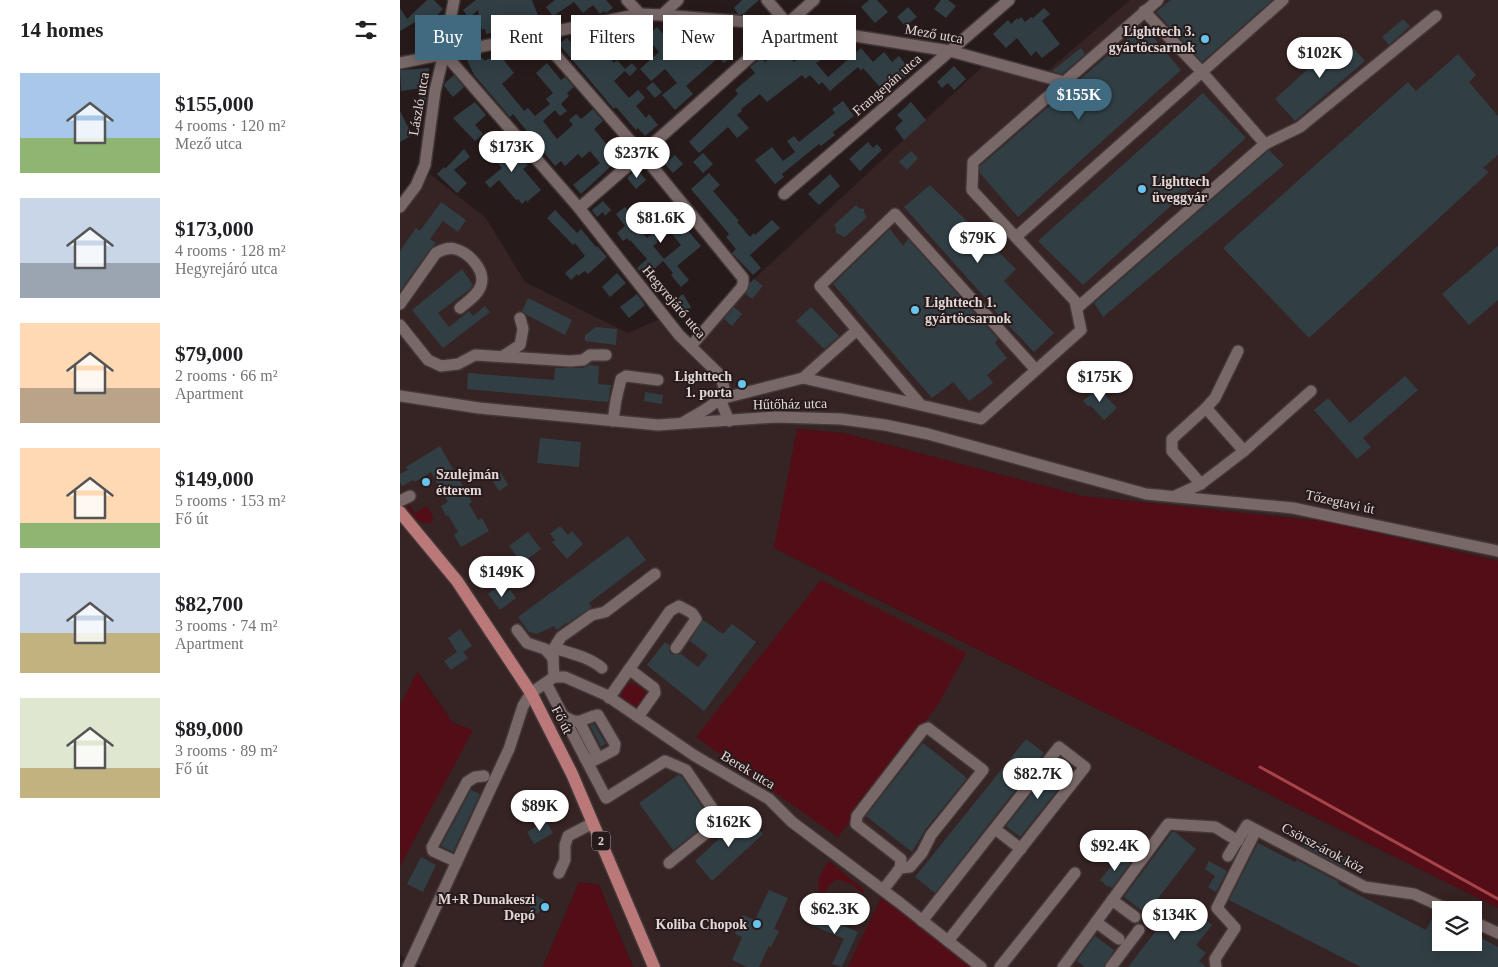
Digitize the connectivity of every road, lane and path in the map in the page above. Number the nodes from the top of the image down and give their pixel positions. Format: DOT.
graph roads {
  1 [pos="454,0"];
  2 [pos="627,0"];
  3 [pos="678,0"];
  4 [pos="766,0"];
  5 [pos="814,0"];
  6 [pos="1009,0"];
  7 [pos="1158,0"];
  8 [pos="1283,0"];
  9 [pos="1144,11"];
  10 [pos="640,14"];
  11 [pos="662,14"];
  12 [pos="451,15"];
  13 [pos="780,15"];
  14 [pos="797,15"];
  15 [pos="1436,16"];
  16 [pos="743,21"];
  17 [pos="561,31"];
  18 [pos="856,36"];
  19 [pos="950,51"];
  20 [pos="415,60"];
  21 [pos="442,60"];
  22 [pos="450,60"];
  23 [pos="560,60"];
  24 [pos="747,60"];
  25 [pos="400,63"];
  26 [pos="1202,72"];
  27 [pos="1064,82"];
  28 [pos="1265,144"];
  29 [pos="642,154"];
  30 [pos="784,194"];
  31 [pos="400,206"];
  32 [pos="579,208"];
  33 [pos="1016,237"];
  34 [pos="400,304"];
  35 [pos="460,308"];
  36 [pos="1077,308"];
  37 [pos="520,318"];
  38 [pos="400,325"];
  39 [pos="857,330"];
  40 [pos="691,346"];
  41 [pos="1238,350"];
  42 [pos="606,355"];
  43 [pos="503,356"];
  44 [pos="1036,370"];
  45 [pos="803,378"];
  46 [pos="658,380"];
  47 [pos="1312,390"];
  48 [pos="400,396"];
  49 [pos="720,399"];
  50 [pos="920,404"];
  51 [pos="1206,408"];
  52 [pos="613,421"];
  53 [pos="728,421"];
  54 [pos="681,424"];
  55 [pos="1244,451"];
  56 [pos="1200,484"];
  57 [pos="1173,497"];
  58 [pos="400,512"];
  59 [pos="1498,551"];
  60 [pos="655,574"];
  61 [pos="517,630"];
  62 [pos="676,648"];
  63 [pos="553,653"];
  64 [pos="602,668"];
  65 [pos="630,669"];
  66 [pos="550,680"];
  67 [pos="531,693"];
  68 [pos="609,698"];
  69 [pos="564,716"];
  70 [pos="638,717"];
  71 [pos="580,723"];
  72 [pos="695,756"];
  73 [pos="584,758"];
  74 [pos="598,758"];
  75 [pos="686,770"];
  76 [pos="484,776"];
  77 [pos="594,823"];
  78 [pos="995,828"];
  79 [pos="1256,830"];
  80 [pos="1238,841"];
  81 [pos="1021,849"];
  82 [pos="1228,856"];
  83 [pos="457,862"];
  84 [pos="670,863"];
  85 [pos="900,868"];
  86 [pos="559,873"];
  87 [pos="1075,873"];
  88 [pos="883,890"];
  89 [pos="1112,900"];
  90 [pos="1432,902"];
  91 [pos="1135,917"];
  92 [pos="922,921"];
  93 [pos="1096,922"];
  94 [pos="1482,926"];
  95 [pos="1139,930"];
  96 [pos="1498,933"];
  97 [pos="1119,939"];
  98 [pos="948,941"];
  99 [pos="1064,966"];
  100 [pos="408,967"];
  101 [pos="654,967"];
  102 [pos="981,967"];
  103 [pos="1000,967"];
  104 [pos="1111,967"];
  105 [pos="1216,967"];
  1 -- 12 [label="street, László utca"];
  2 -- 10 [label="street"];
  3 -- 11 [label="street"];
  4 -- 13 [label="street"];
  5 -- 14 [label="street"];
  6 -- 19 [label="street, Frangepán utca"];
  7 -- 9 [label="street"];
  8 -- 26 [label="street"];
  9 -- 26 [label="street"];
  9 -- 27 [label="street"];
  10 -- 11 [label="street, Mező utca"];
  10 -- 17 [label="street, Mező utca"];
  11 -- 16 [label="street, Mező utca"];
  15 -- 28 [label="street"];
  18 -- 19 [label="street, Mező utca"];
  19 -- 27 [label="street, Mező utca"];
  19 -- 30 [label="street, Frangepán utca"];
  20 -- 25 [label="street, Mező utca"];
  21 -- 31 [label="street, László utca"];
  22 -- 32 [label="street, Hegyrejáró utca"];
  23 -- 29 [label="street"];
  24 -- 29 [label="street"];
  26 -- 28 [label="street"];
  26 -- 33 [label="street"];
  27 -- 33 [label="street"];
  28 -- 36 [label="street"];
  29 -- 32 [label="street"];
  29 -- 40 [label="street"];
  32 -- 40 [label="street, Hegyrejáró utca"];
  33 -- 36 [label="street"];
  34 -- 35 [label="street"];
  36 -- 44 [label="street"];
  37 -- 43 [label="street"];
  38 -- 43 [label="street"];
  39 -- 44 [label="street"];
  39 -- 45 [label="street"];
  39 -- 50 [label="street"];
  40 -- 49 [label="street, Hegyrejáró utca"];
  41 -- 51 [label="street"];
  42 -- 43 [label="street"];
  44 -- 50 [label="street"];
  45 -- 49 [label="street"];
  45 -- 50 [label="street"];
  46 -- 52 [label="street"];
  47 -- 55 [label="street"];
  48 -- 52 [label="street, Hűtőház utca"];
  49 -- 53 [label="street"];
  49 -- 54 [label="street"];
  51 -- 55 [label="street"];
  51 -- 56 [label="street"];
  52 -- 54 [label="street, Hűtőház utca"];
  53 -- 54 [label="street, Hűtőház utca"];
  53 -- 57 [label="street, Hűtőház utca"];
  55 -- 56 [label="street"];
  56 -- 57 [label="street"];
  57 -- 59 [label="street, Tőzegtavi út"];
  58 -- 67 [label="main road, Fő út / 2"];
  60 -- 63 [label="street"];
  61 -- 63 [label="street"];
  62 -- 65 [label="street"];
  63 -- 64 [label="street"];
  63 -- 66 [label="street"];
  65 -- 68 [label="street"];
  65 -- 70 [label="street"];
  66 -- 67 [label="street"];
  66 -- 68 [label="street, Berek utca"];
  66 -- 69 [label="street"];
  67 -- 77 [label="main road, Fő út / 2"];
  67 -- 83 [label="street"];
  68 -- 70 [label="street, Berek utca"];
  69 -- 71 [label="street"];
  69 -- 73 [label="street"];
  70 -- 72 [label="street, Berek utca"];
  71 -- 74 [label="street"];
  71 -- 74 [label="street"];
  72 -- 75 [label="street"];
  72 -- 88 [label="street, Berek utca"];
  73 -- 74 [label="street"];
  73 -- 75 [label="street"];
  75 -- 84 [label="street"];
  76 -- 83 [label="street"];
  77 -- 86 [label="street"];
  77 -- 101 [label="main road, Fő út / 2"];
  78 -- 81 [label="street"];
  78 -- 81 [label="street"];
  78 -- 92 [label="street"];
  79 -- 80 [label="street"];
  79 -- 90 [label="street, Csörsz-árok köz"];
  79 -- 105 [label="street"];
  80 -- 82 [label="street"];
  80 -- 89 [label="street"];
  81 -- 98 [label="street"];
  83 -- 100 [label="street"];
  85 -- 85 [label="street"];
  85 -- 88 [label="street"];
  87 -- 103 [label="street"];
  88 -- 92 [label="street, Berek utca"];
  89 -- 91 [label="street"];
  89 -- 93 [label="street"];
  92 -- 98 [label="street, Berek utca"];
  93 -- 97 [label="street"];
  93 -- 99 [label="street"];
  94 -- 96 [label="street"];
  95 -- 104 [label="street"];
  98 -- 102 [label="street, Berek utca"];
}
